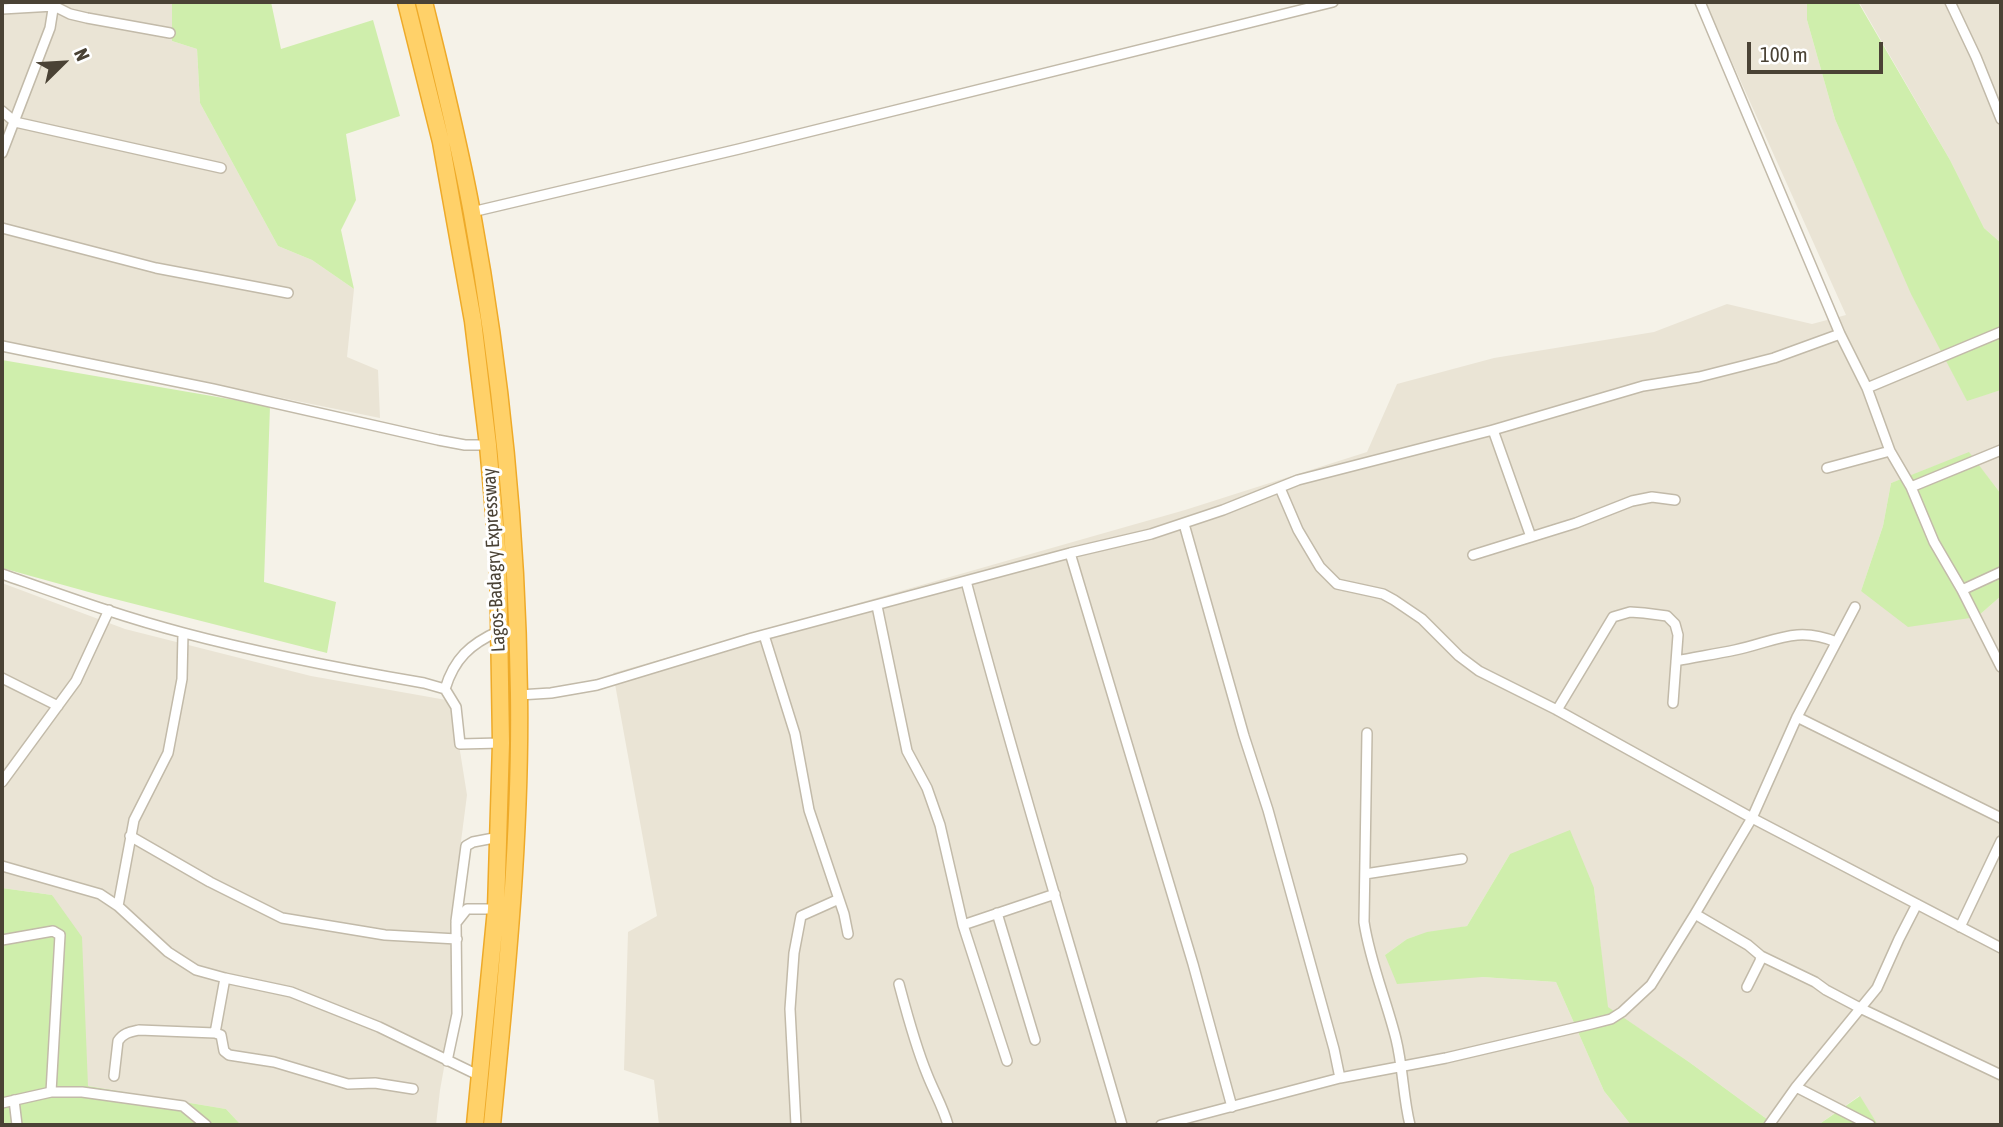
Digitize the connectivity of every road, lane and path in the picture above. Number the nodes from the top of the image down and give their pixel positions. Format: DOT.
graph roads {
  1 [pos="406,2"];
  2 [pos="424,2"];
  3 [pos="1333,2"];
  4 [pos="1700,2"];
  5 [pos="1950,2"];
  6 [pos="54,4"];
  7 [pos="2,9"];
  8 [pos="170,33"];
  9 [pos="2,111"];
  10 [pos="2001,118"];
  11 [pos="15,122"];
  12 [pos="2,153"];
  13 [pos="221,169"];
  14 [pos="472,212"];
  15 [pos="2,228"];
  16 [pos="288,293"];
  17 [pos="2001,331"];
  18 [pos="1840,334"];
  19 [pos="2,345"];
  20 [pos="1867,388"];
  21 [pos="1493,430"];
  22 [pos="488,445"];
  23 [pos="2001,450"];
  24 [pos="1891,451"];
  25 [pos="1827,468"];
  26 [pos="1912,487"];
  27 [pos="1280,488"];
  28 [pos="1675,500"];
  29 [pos="1184,524"];
  30 [pos="1531,537"];
  31 [pos="1070,553"];
  32 [pos="1473,555"];
  33 [pos="2001,572"];
  34 [pos="2,574"];
  35 [pos="966,581"];
  36 [pos="1962,590"];
  37 [pos="877,606"];
  38 [pos="1855,607"];
  39 [pos="109,610"];
  40 [pos="499,631"];
  41 [pos="183,633"];
  42 [pos="764,635"];
  43 [pos="1836,642"];
  44 [pos="1676,661"];
  45 [pos="2001,667"];
  46 [pos="2,678"];
  47 [pos="445,689"];
  48 [pos="519,695"];
  49 [pos="1673,703"];
  50 [pos="58,706"];
  51 [pos="1557,710"];
  52 [pos="1797,717"];
  53 [pos="1367,733"];
  54 [pos="501,743"];
  55 [pos="2,782"];
  56 [pos="1752,818"];
  57 [pos="2001,818"];
  58 [pos="130,836"];
  59 [pos="499,837"];
  60 [pos="2001,841"];
  61 [pos="1462,859"];
  62 [pos="2,866"];
  63 [pos="1365,874"];
  64 [pos="1055,894"];
  65 [pos="839,899"];
  66 [pos="1917,904"];
  67 [pos="118,906"];
  68 [pos="496,909"];
  69 [pos="997,913"];
  70 [pos="1695,914"];
  71 [pos="456,923"];
  72 [pos="963,925"];
  73 [pos="1960,927"];
  74 [pos="848,934"];
  75 [pos="457,939"];
  76 [pos="2,940"];
  77 [pos="2001,948"];
  78 [pos="1761,956"];
  79 [pos="225,978"];
  80 [pos="899,984"];
  81 [pos="1746,987"];
  82 [pos="1862,1009"];
  83 [pos="215,1033"];
  84 [pos="1035,1040"];
  85 [pos="447,1060"];
  86 [pos="1007,1061"];
  87 [pos="1400,1066"];
  88 [pos="114,1076"];
  89 [pos="480,1076"];
  90 [pos="2001,1076"];
  91 [pos="1340,1078"];
  92 [pos="1796,1087"];
  93 [pos="413,1089"];
  94 [pos="51,1092"];
  95 [pos="14,1100"];
  96 [pos="2,1103"];
  97 [pos="1233,1107"];
  98 [pos="16,1125"];
  99 [pos="206,1125"];
  100 [pos="475,1125"];
  101 [pos="492,1125"];
  102 [pos="796,1125"];
  103 [pos="948,1125"];
  104 [pos="1122,1125"];
  105 [pos="1161,1125"];
  106 [pos="1410,1125"];
  107 [pos="1769,1125"];
  108 [pos="1870,1125"];
  1 -- 22 [label="highway, Lagos-Badagry Expressway"];
  2 -- 14 [label="highway, Lagos-Badagry Expressway"];
  3 -- 14 [label="street"];
  4 -- 18 [label="street"];
  5 -- 10 [label="street"];
  6 -- 7 [label="street"];
  6 -- 8 [label="street"];
  6 -- 11 [label="street"];
  9 -- 11 [label="street"];
  11 -- 12 [label="street"];
  11 -- 13 [label="street"];
  14 -- 48 [label="highway, Lagos-Badagry Expressway"];
  15 -- 16 [label="street"];
  17 -- 20 [label="street"];
  18 -- 20 [label="street"];
  18 -- 21 [label="street"];
  19 -- 22 [label="street"];
  20 -- 24 [label="street"];
  21 -- 27 [label="street"];
  21 -- 30 [label="street"];
  22 -- 40 [label="highway, Lagos-Badagry Expressway"];
  23 -- 26 [label="street"];
  24 -- 25 [label="street"];
  24 -- 26 [label="street"];
  26 -- 36 [label="street"];
  27 -- 29 [label="street"];
  27 -- 51 [label="street"];
  28 -- 30 [label="street"];
  29 -- 31 [label="street"];
  29 -- 91 [label="street"];
  30 -- 32 [label="street"];
  31 -- 35 [label="street"];
  31 -- 97 [label="street"];
  33 -- 36 [label="street"];
  34 -- 39 [label="street"];
  35 -- 37 [label="street"];
  35 -- 64 [label="street"];
  36 -- 45 [label="street"];
  37 -- 42 [label="street"];
  37 -- 72 [label="street"];
  38 -- 43 [label="street"];
  39 -- 41 [label="street"];
  39 -- 50 [label="street"];
  40 -- 47 [label="street"];
  40 -- 54 [label="highway, Lagos-Badagry Expressway"];
  41 -- 47 [label="street"];
  41 -- 58 [label="street"];
  42 -- 48 [label="street"];
  42 -- 65 [label="street"];
  43 -- 44 [label="street"];
  43 -- 52 [label="street"];
  44 -- 49 [label="street"];
  44 -- 51 [label="street"];
  46 -- 50 [label="street"];
  47 -- 54 [label="street"];
  48 -- 101 [label="highway, Lagos-Badagry Expressway"];
  50 -- 55 [label="street"];
  51 -- 56 [label="street"];
  52 -- 56 [label="street"];
  52 -- 57 [label="street"];
  53 -- 63 [label="street"];
  54 -- 59 [label="highway, Lagos-Badagry Expressway"];
  56 -- 66 [label="street"];
  56 -- 70 [label="street"];
  58 -- 67 [label="street"];
  58 -- 75 [label="street"];
  59 -- 68 [label="highway, Lagos-Badagry Expressway"];
  59 -- 71 [label="street"];
  60 -- 73 [label="street"];
  61 -- 63 [label="street"];
  62 -- 67 [label="street"];
  63 -- 87 [label="street"];
  64 -- 69 [label="street"];
  64 -- 104 [label="street"];
  65 -- 74 [label="street"];
  65 -- 102 [label="street"];
  66 -- 73 [label="street"];
  66 -- 82 [label="street"];
  67 -- 79 [label="street"];
  68 -- 71 [label="street"];
  68 -- 89 [label="highway, Lagos-Badagry Expressway"];
  69 -- 72 [label="street"];
  69 -- 84 [label="street"];
  70 -- 78 [label="street"];
  70 -- 87 [label="street"];
  71 -- 75 [label="street"];
  72 -- 86 [label="street"];
  73 -- 77 [label="street"];
  75 -- 85 [label="street"];
  76 -- 94 [label="street"];
  78 -- 81 [label="street"];
  78 -- 82 [label="street"];
  79 -- 83 [label="street"];
  79 -- 85 [label="street"];
  80 -- 103 [label="street"];
  82 -- 90 [label="street"];
  82 -- 92 [label="street"];
  83 -- 88 [label="street"];
  83 -- 93 [label="street"];
  85 -- 89 [label="street"];
  87 -- 91 [label="street"];
  87 -- 106 [label="street"];
  89 -- 100 [label="highway, Lagos-Badagry Expressway"];
  91 -- 97 [label="street"];
  92 -- 107 [label="street"];
  92 -- 108 [label="street"];
  94 -- 95 [label="street"];
  94 -- 99 [label="street"];
  95 -- 96 [label="street"];
  95 -- 98 [label="street"];
  97 -- 105 [label="street"];
}
